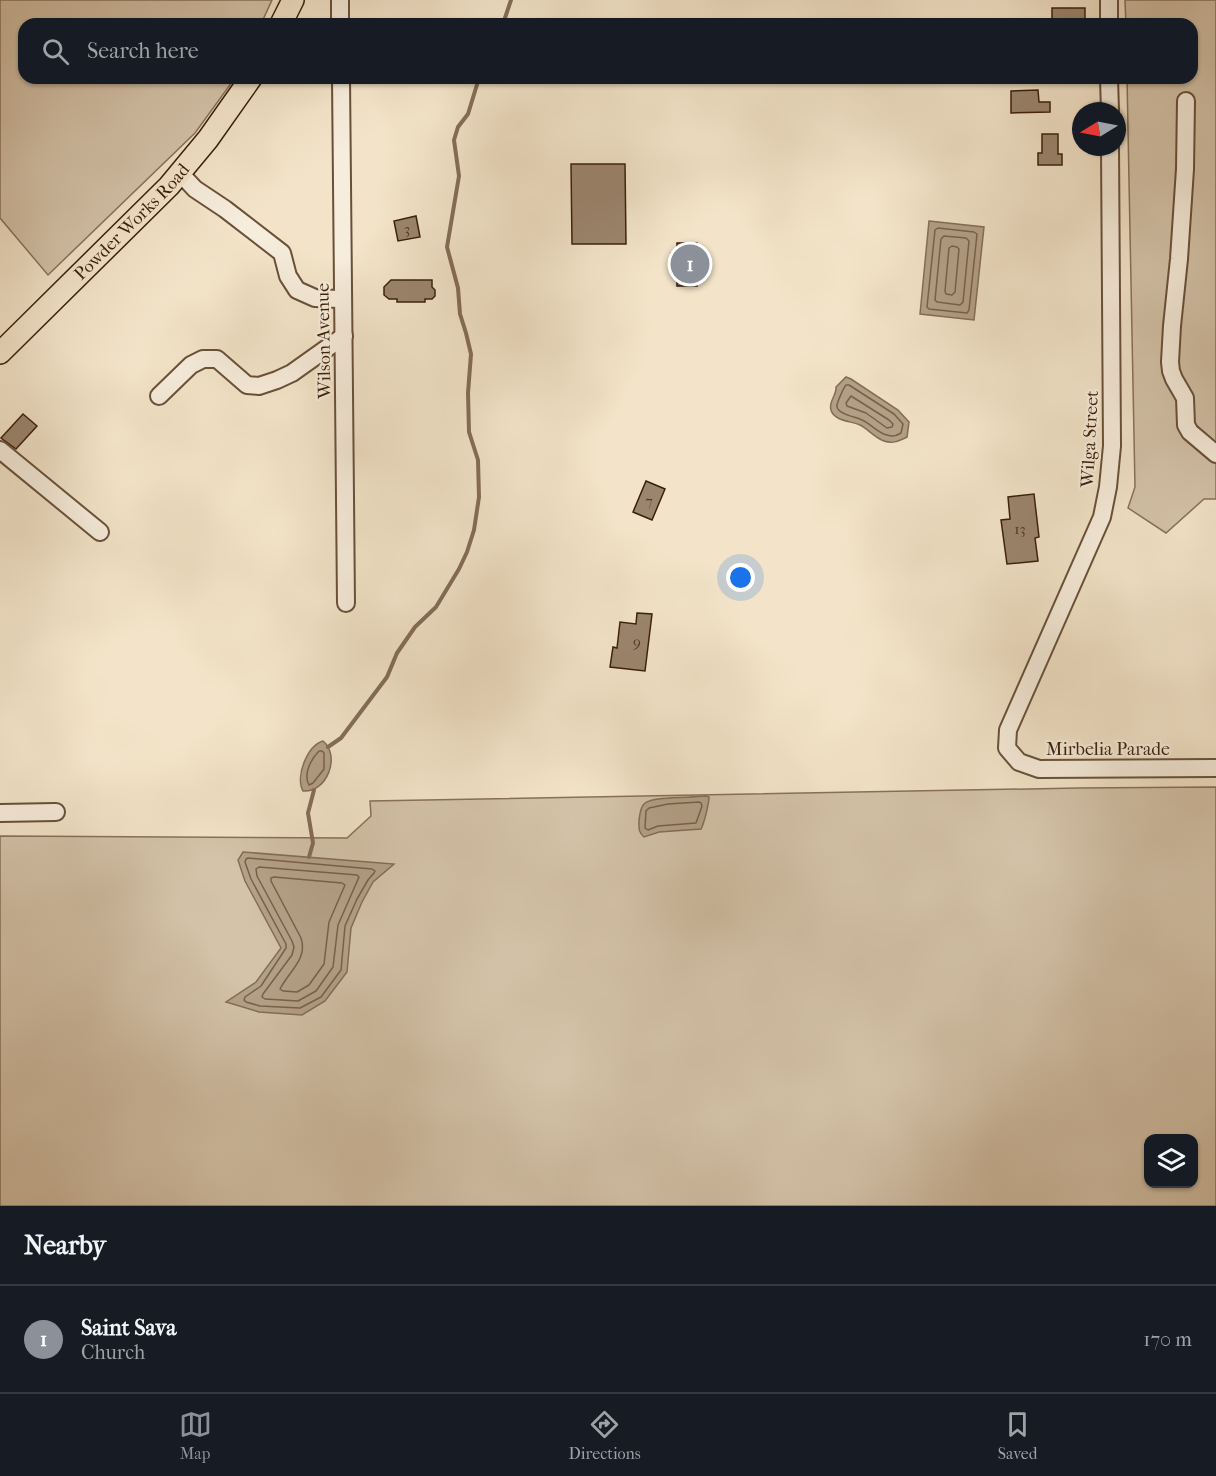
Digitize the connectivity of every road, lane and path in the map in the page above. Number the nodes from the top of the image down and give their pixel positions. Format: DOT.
graph roads {
  1 [pos="293,0"];
  2 [pos="340,0"];
  3 [pos="1109,0"];
  4 [pos="284,18"];
  5 [pos="340,18"];
  6 [pos="1109,18"];
  7 [pos="247,84"];
  8 [pos="341,84"];
  9 [pos="1109,84"];
  10 [pos="1186,101"];
  11 [pos="1110,102"];
  12 [pos="1110,156"];
  13 [pos="180,173"];
  14 [pos="343,302"];
  15 [pos="344,336"];
  16 [pos="0,353"];
  17 [pos="159,396"];
  18 [pos="0,450"];
  19 [pos="1216,454"];
  20 [pos="100,532"];
  21 [pos="346,603"];
  22 [pos="1007,748"];
  23 [pos="1216,768"];
  24 [pos="0,813"];
  25 [pos="56,813"];
  1 -- 4 [label="main road"];
  2 -- 5 [label="street"];
  3 -- 6 [label="street"];
  7 -- 13 [label="main road, Powder Works Road"];
  8 -- 14 [label="street, Wilson Avenue"];
  9 -- 11 [label="street"];
  10 -- 19 [label="street"];
  12 -- 22 [label="street, Wilga Street"];
  13 -- 14 [label="street"];
  13 -- 16 [label="main road, Powder Works Road"];
  14 -- 15 [label="street, Wilson Avenue"];
  15 -- 17 [label="street"];
  15 -- 21 [label="street, Wilson Avenue"];
  18 -- 20 [label="street"];
  22 -- 23 [label="street, Mirbelia Parade"];
  24 -- 25 [label="street"];
}
